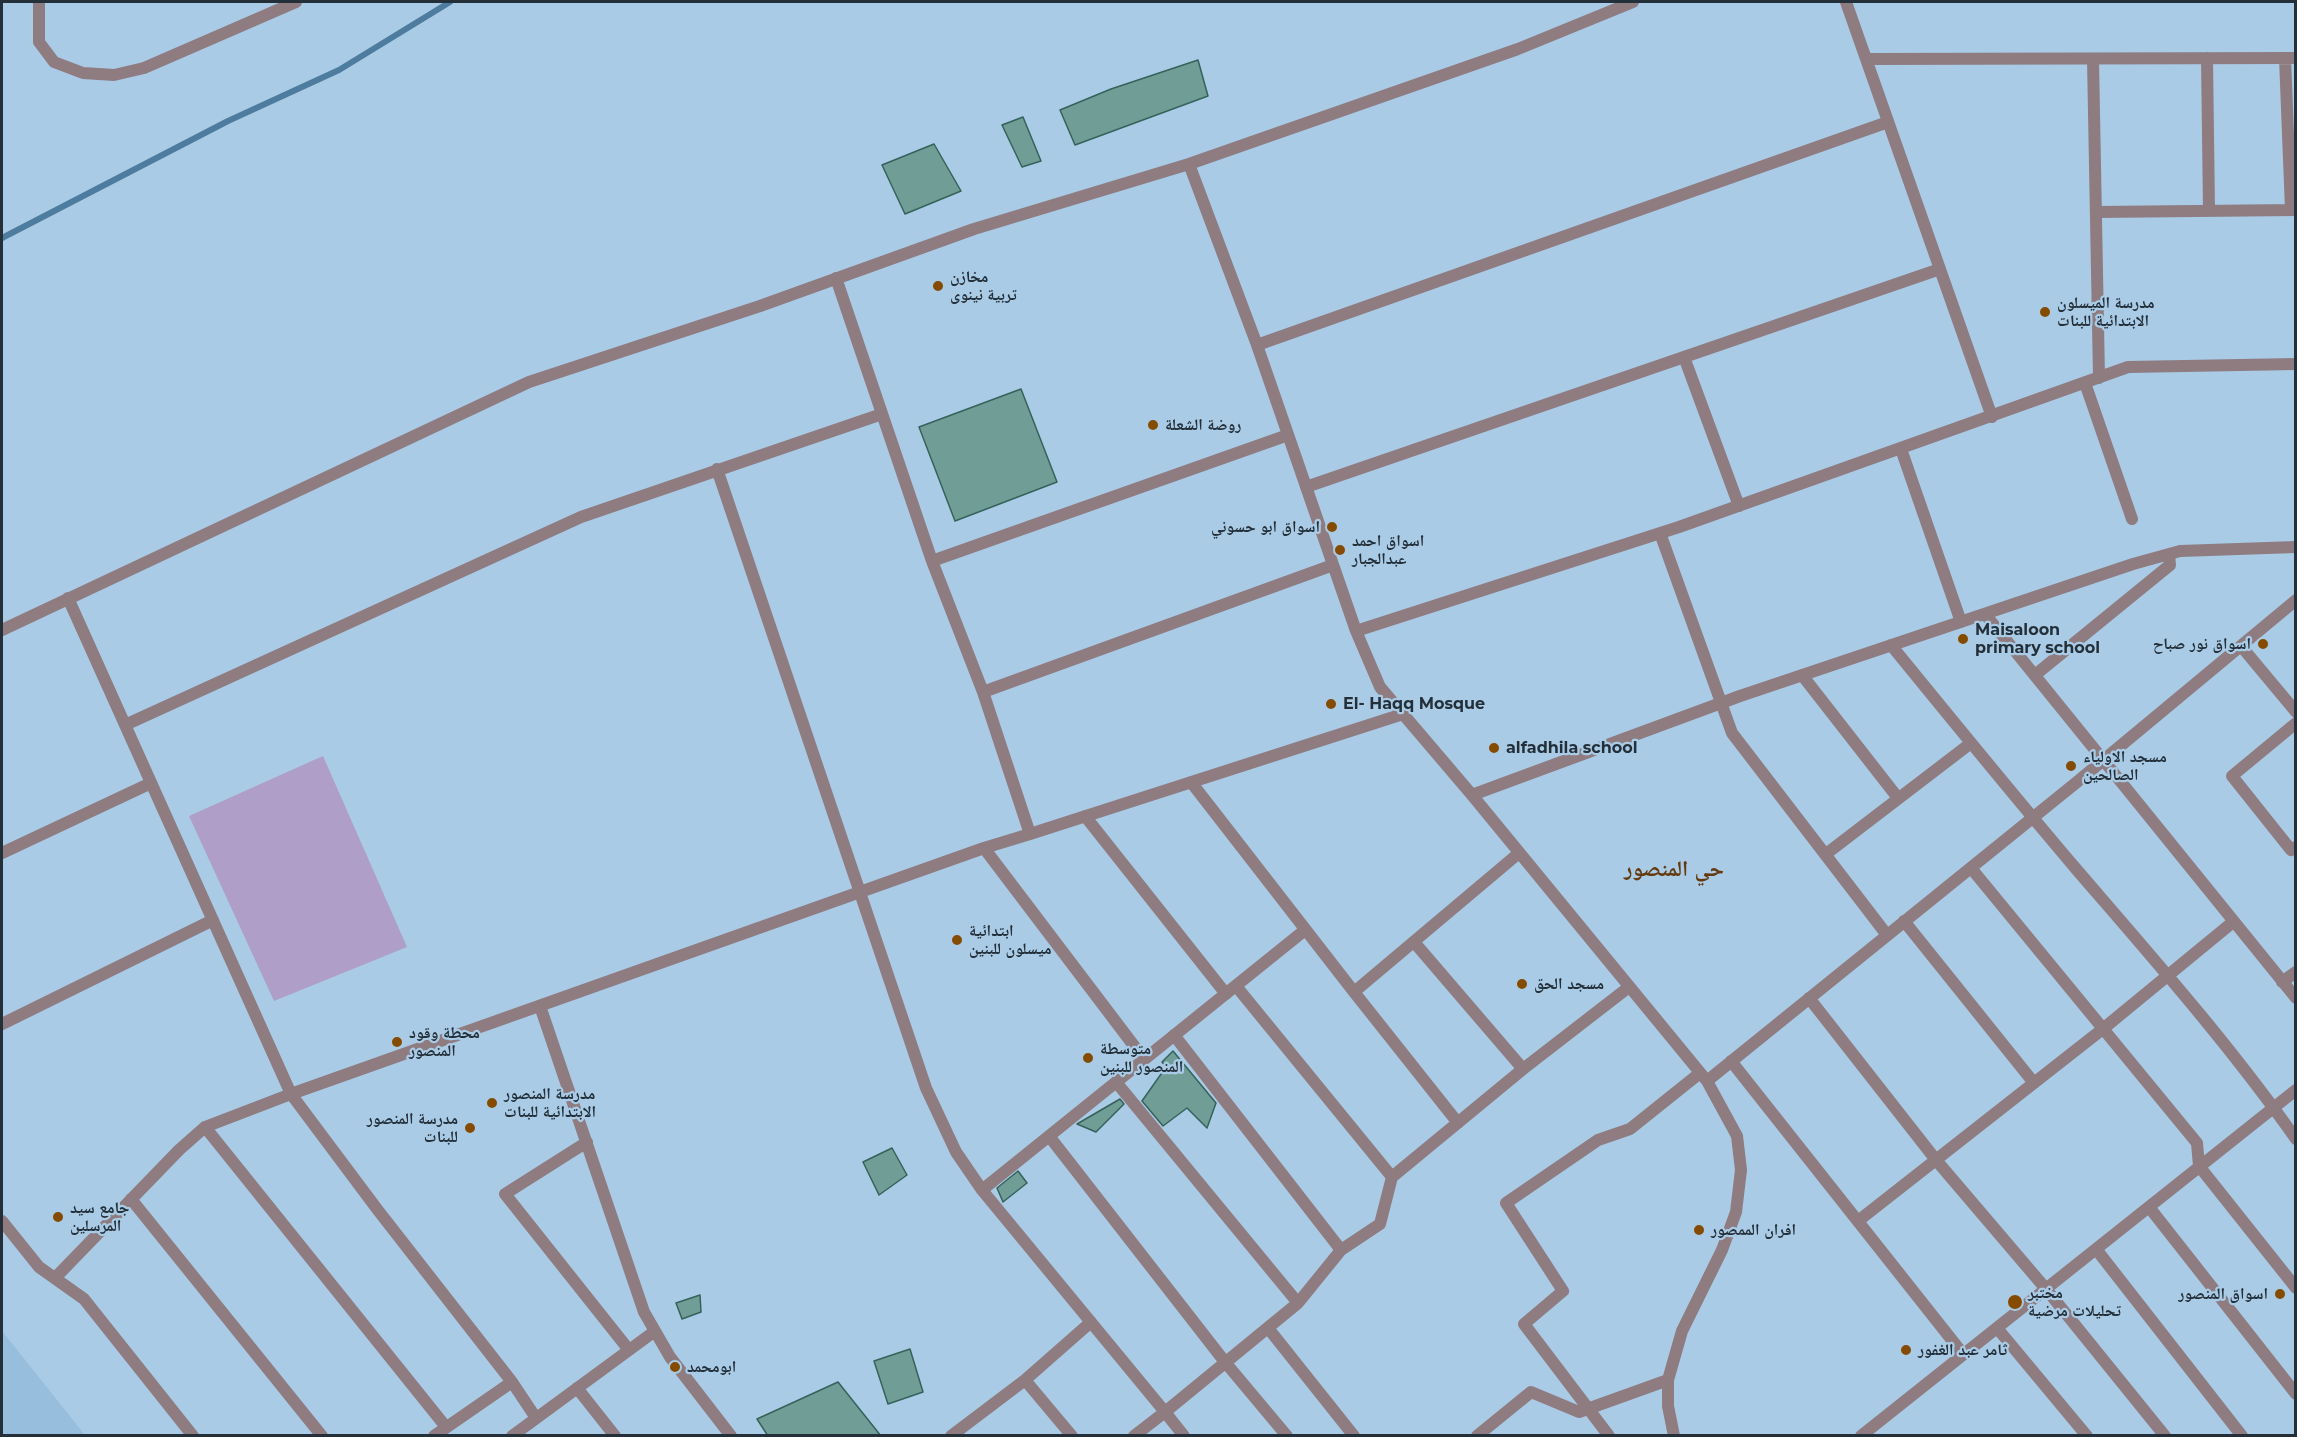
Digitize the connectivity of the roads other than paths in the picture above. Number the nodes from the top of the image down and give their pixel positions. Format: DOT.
graph roads {
  1 [pos="39,2"];
  2 [pos="296,2"];
  3 [pos="1633,2"];
  4 [pos="1846,2"];
  5 [pos="274,7"];
  6 [pos="2207,58"];
  7 [pos="2290,58"];
  8 [pos="1866,59"];
  9 [pos="2093,59"];
  10 [pos="1888,122"];
  11 [pos="1190,164"];
  12 [pos="2293,210"];
  13 [pos="2209,211"];
  14 [pos="2096,212"];
  15 [pos="1940,269"];
  16 [pos="836,278"];
  17 [pos="1257,345"];
  18 [pos="1684,357"];
  19 [pos="2295,364"];
  20 [pos="2099,378"];
  21 [pos="2085,383"];
  22 [pos="882,414"];
  23 [pos="1992,417"];
  24 [pos="1288,435"];
  25 [pos="1901,449"];
  26 [pos="717,470"];
  27 [pos="1306,487"];
  28 [pos="1739,506"];
  29 [pos="2132,519"];
  30 [pos="1660,533"];
  31 [pos="2295,547"];
  32 [pos="2169,554"];
  33 [pos="932,561"];
  34 [pos="1334,565"];
  35 [pos="68,598"];
  36 [pos="2295,600"];
  37 [pos="1985,614"];
  38 [pos="1961,622"];
  39 [pos="2,630"];
  40 [pos="1356,631"];
  41 [pos="1891,645"];
  42 [pos="2241,646"];
  43 [pos="1802,675"];
  44 [pos="2035,675"];
  45 [pos="983,692"];
  46 [pos="1721,703"];
  47 [pos="2295,712"];
  48 [pos="1403,714"];
  49 [pos="2295,723"];
  50 [pos="125,725"];
  51 [pos="1971,742"];
  52 [pos="2104,759"];
  53 [pos="1191,782"];
  54 [pos="151,783"];
  55 [pos="1472,795"];
  56 [pos="1898,798"];
  57 [pos="1085,816"];
  58 [pos="2033,818"];
  59 [pos="1030,834"];
  60 [pos="2295,847"];
  61 [pos="984,848"];
  62 [pos="2,853"];
  63 [pos="1519,853"];
  64 [pos="1826,854"];
  65 [pos="1971,868"];
  66 [pos="859,893"];
  67 [pos="213,920"];
  68 [pos="1904,921"];
  69 [pos="2233,922"];
  70 [pos="1305,930"];
  71 [pos="1887,935"];
  72 [pos="1414,942"];
  73 [pos="2295,972"];
  74 [pos="2168,976"];
  75 [pos="2282,982"];
  76 [pos="1629,987"];
  77 [pos="1231,990"];
  78 [pos="1354,992"];
  79 [pos="1809,998"];
  80 [pos="2295,998"];
  81 [pos="540,1006"];
  82 [pos="2,1024"];
  83 [pos="2104,1028"];
  84 [pos="1174,1035"];
  85 [pos="1144,1059"];
  86 [pos="1731,1062"];
  87 [pos="1523,1069"];
  88 [pos="1703,1077"];
  89 [pos="1116,1082"];
  90 [pos="2034,1083"];
  91 [pos="2295,1090"];
  92 [pos="291,1094"];
  93 [pos="2273,1107"];
  94 [pos="1458,1123"];
  95 [pos="205,1127"];
  96 [pos="1049,1136"];
  97 [pos="2295,1138"];
  98 [pos="587,1142"];
  99 [pos="1936,1160"];
  100 [pos="2199,1166"];
  101 [pos="1392,1177"];
  102 [pos="981,1190"];
  103 [pos="131,1199"];
  104 [pos="2149,1207"];
  105 [pos="2,1221"];
  106 [pos="1858,1221"];
  107 [pos="2096,1249"];
  108 [pos="1341,1250"];
  109 [pos="55,1278"];
  110 [pos="2295,1288"];
  111 [pos="2046,1289"];
  112 [pos="1298,1303"];
  113 [pos="1091,1323"];
  114 [pos="1268,1328"];
  115 [pos="1997,1328"];
  116 [pos="655,1331"];
  117 [pos="629,1350"];
  118 [pos="1963,1354"];
  119 [pos="1225,1362"];
  120 [pos="1025,1380"];
  121 [pos="1668,1380"];
  122 [pos="512,1382"];
  123 [pos="577,1388"];
  124 [pos="2295,1394"];
  125 [pos="1590,1408"];
  126 [pos="1165,1412"];
  127 [pos="536,1418"];
  128 [pos="446,1427"];
  129 [pos="958,1433"];
  130 [pos="193,1436"];
  131 [pos="322,1436"];
  132 [pos="434,1436"];
  133 [pos="512,1436"];
  134 [pos="615,1436"];
  135 [pos="731,1436"];
  136 [pos="1072,1436"];
  137 [pos="1134,1436"];
  138 [pos="1184,1436"];
  139 [pos="1287,1436"];
  140 [pos="1354,1436"];
  141 [pos="1477,1436"];
  142 [pos="1609,1436"];
  143 [pos="1674,1436"];
  144 [pos="1861,1436"];
  145 [pos="2087,1436"];
  146 [pos="2165,1436"];
  147 [pos="2241,1436"];
  1 -- 5 [label="street"];
  2 -- 5 [label="street"];
  3 -- 11 [label="street"];
  4 -- 8 [label="street"];
  6 -- 7 [label="street"];
  6 -- 9 [label="street"];
  6 -- 13 [label="street"];
  7 -- 12 [label="street"];
  8 -- 9 [label="street"];
  8 -- 10 [label="street"];
  9 -- 14 [label="street"];
  10 -- 15 [label="street"];
  10 -- 17 [label="street"];
  11 -- 16 [label="street"];
  11 -- 17 [label="street"];
  12 -- 13 [label="street"];
  13 -- 14 [label="street"];
  14 -- 20 [label="street"];
  15 -- 18 [label="street"];
  15 -- 23 [label="street"];
  16 -- 22 [label="street"];
  16 -- 35 [label="street"];
  17 -- 24 [label="street"];
  18 -- 27 [label="street"];
  18 -- 28 [label="street"];
  19 -- 20 [label="street"];
  20 -- 21 [label="street"];
  21 -- 23 [label="street"];
  21 -- 29 [label="street"];
  22 -- 26 [label="street"];
  22 -- 33 [label="street"];
  23 -- 25 [label="street"];
  24 -- 27 [label="street"];
  24 -- 33 [label="street"];
  25 -- 28 [label="street"];
  25 -- 38 [label="street"];
  26 -- 50 [label="street"];
  26 -- 66 [label="street"];
  27 -- 34 [label="street"];
  28 -- 30 [label="street"];
  30 -- 40 [label="street"];
  30 -- 46 [label="street"];
  31 -- 32 [label="street"];
  32 -- 37 [label="street"];
  32 -- 44 [label="street"];
  33 -- 45 [label="street"];
  34 -- 40 [label="street"];
  34 -- 45 [label="street"];
  35 -- 39 [label="street"];
  35 -- 50 [label="street"];
  36 -- 42 [label="street"];
  37 -- 38 [label="street"];
  37 -- 44 [label="street"];
  38 -- 41 [label="street"];
  40 -- 48 [label="street"];
  41 -- 43 [label="street"];
  41 -- 51 [label="street"];
  42 -- 47 [label="street"];
  42 -- 52 [label="street"];
  43 -- 46 [label="street"];
  43 -- 56 [label="street"];
  44 -- 52 [label="street"];
  45 -- 59 [label="street"];
  46 -- 55 [label="street"];
  46 -- 64 [label="street"];
  48 -- 53 [label="street"];
  48 -- 55 [label="street"];
  49 -- 60 [label="street"];
  50 -- 54 [label="street"];
  51 -- 56 [label="street"];
  51 -- 58 [label="street"];
  52 -- 58 [label="street"];
  52 -- 69 [label="street"];
  53 -- 57 [label="street"];
  53 -- 70 [label="street"];
  54 -- 62 [label="street"];
  54 -- 67 [label="street"];
  55 -- 63 [label="street"];
  56 -- 64 [label="street"];
  57 -- 59 [label="street"];
  57 -- 77 [label="street"];
  58 -- 65 [label="street"];
  58 -- 74 [label="street"];
  59 -- 61 [label="street"];
  61 -- 66 [label="street"];
  61 -- 85 [label="street"];
  63 -- 72 [label="street"];
  63 -- 76 [label="street"];
  64 -- 71 [label="street"];
  65 -- 68 [label="street"];
  65 -- 83 [label="street"];
  66 -- 81 [label="street"];
  66 -- 102 [label="street"];
  67 -- 82 [label="street"];
  67 -- 92 [label="street"];
  68 -- 71 [label="street"];
  68 -- 90 [label="street"];
  69 -- 74 [label="street"];
  69 -- 75 [label="street"];
  70 -- 77 [label="street"];
  70 -- 78 [label="street"];
  71 -- 79 [label="street"];
  72 -- 78 [label="street"];
  72 -- 87 [label="street"];
  73 -- 75 [label="street"];
  74 -- 83 [label="street"];
  74 -- 93 [label="street"];
  75 -- 80 [label="street"];
  76 -- 87 [label="street"];
  76 -- 88 [label="street"];
  77 -- 84 [label="street"];
  77 -- 101 [label="street"];
  78 -- 94 [label="street"];
  79 -- 86 [label="street"];
  79 -- 99 [label="street"];
  81 -- 92 [label="street"];
  81 -- 98 [label="street"];
  83 -- 90 [label="street"];
  83 -- 100 [label="street"];
  84 -- 85 [label="street"];
  84 -- 108 [label="street"];
  85 -- 89 [label="street"];
  86 -- 88 [label="street"];
  86 -- 106 [label="street"];
  87 -- 94 [label="street"];
  88 -- 121 [label="street"];
  88 -- 125 [label="street"];
  89 -- 96 [label="street"];
  89 -- 112 [label="street"];
  90 -- 99 [label="street"];
  91 -- 93 [label="street"];
  92 -- 95 [label="street"];
  92 -- 122 [label="street"];
  93 -- 97 [label="street"];
  93 -- 100 [label="street"];
  94 -- 101 [label="street"];
  95 -- 103 [label="street"];
  95 -- 128 [label="street"];
  96 -- 102 [label="street"];
  96 -- 119 [label="street"];
  98 -- 116 [label="street"];
  98 -- 117 [label="street"];
  99 -- 106 [label="street"];
  99 -- 111 [label="street"];
  100 -- 104 [label="street"];
  100 -- 110 [label="street"];
  101 -- 108 [label="street"];
  102 -- 113 [label="street"];
  103 -- 109 [label="street"];
  103 -- 131 [label="street"];
  104 -- 107 [label="street"];
  104 -- 124 [label="street"];
  105 -- 109 [label="street"];
  106 -- 118 [label="street"];
  107 -- 111 [label="street"];
  107 -- 147 [label="street"];
  108 -- 112 [label="street"];
  109 -- 130 [label="street"];
  111 -- 115 [label="street"];
  111 -- 146 [label="street"];
  112 -- 114 [label="street"];
  113 -- 120 [label="street"];
  113 -- 126 [label="street"];
  114 -- 119 [label="street"];
  114 -- 140 [label="street"];
  115 -- 118 [label="street"];
  115 -- 145 [label="street"];
  116 -- 117 [label="street"];
  116 -- 135 [label="street"];
  117 -- 123 [label="street"];
  118 -- 144 [label="street"];
  119 -- 126 [label="street"];
  119 -- 139 [label="street"];
  120 -- 129 [label="street"];
  120 -- 136 [label="street"];
  121 -- 125 [label="street"];
  121 -- 143 [label="street"];
  122 -- 127 [label="street"];
  122 -- 128 [label="street"];
  123 -- 127 [label="street"];
  123 -- 134 [label="street"];
  125 -- 141 [label="street"];
  125 -- 142 [label="street"];
  126 -- 137 [label="street"];
  126 -- 138 [label="street"];
  127 -- 133 [label="street"];
  128 -- 132 [label="street"];
}
